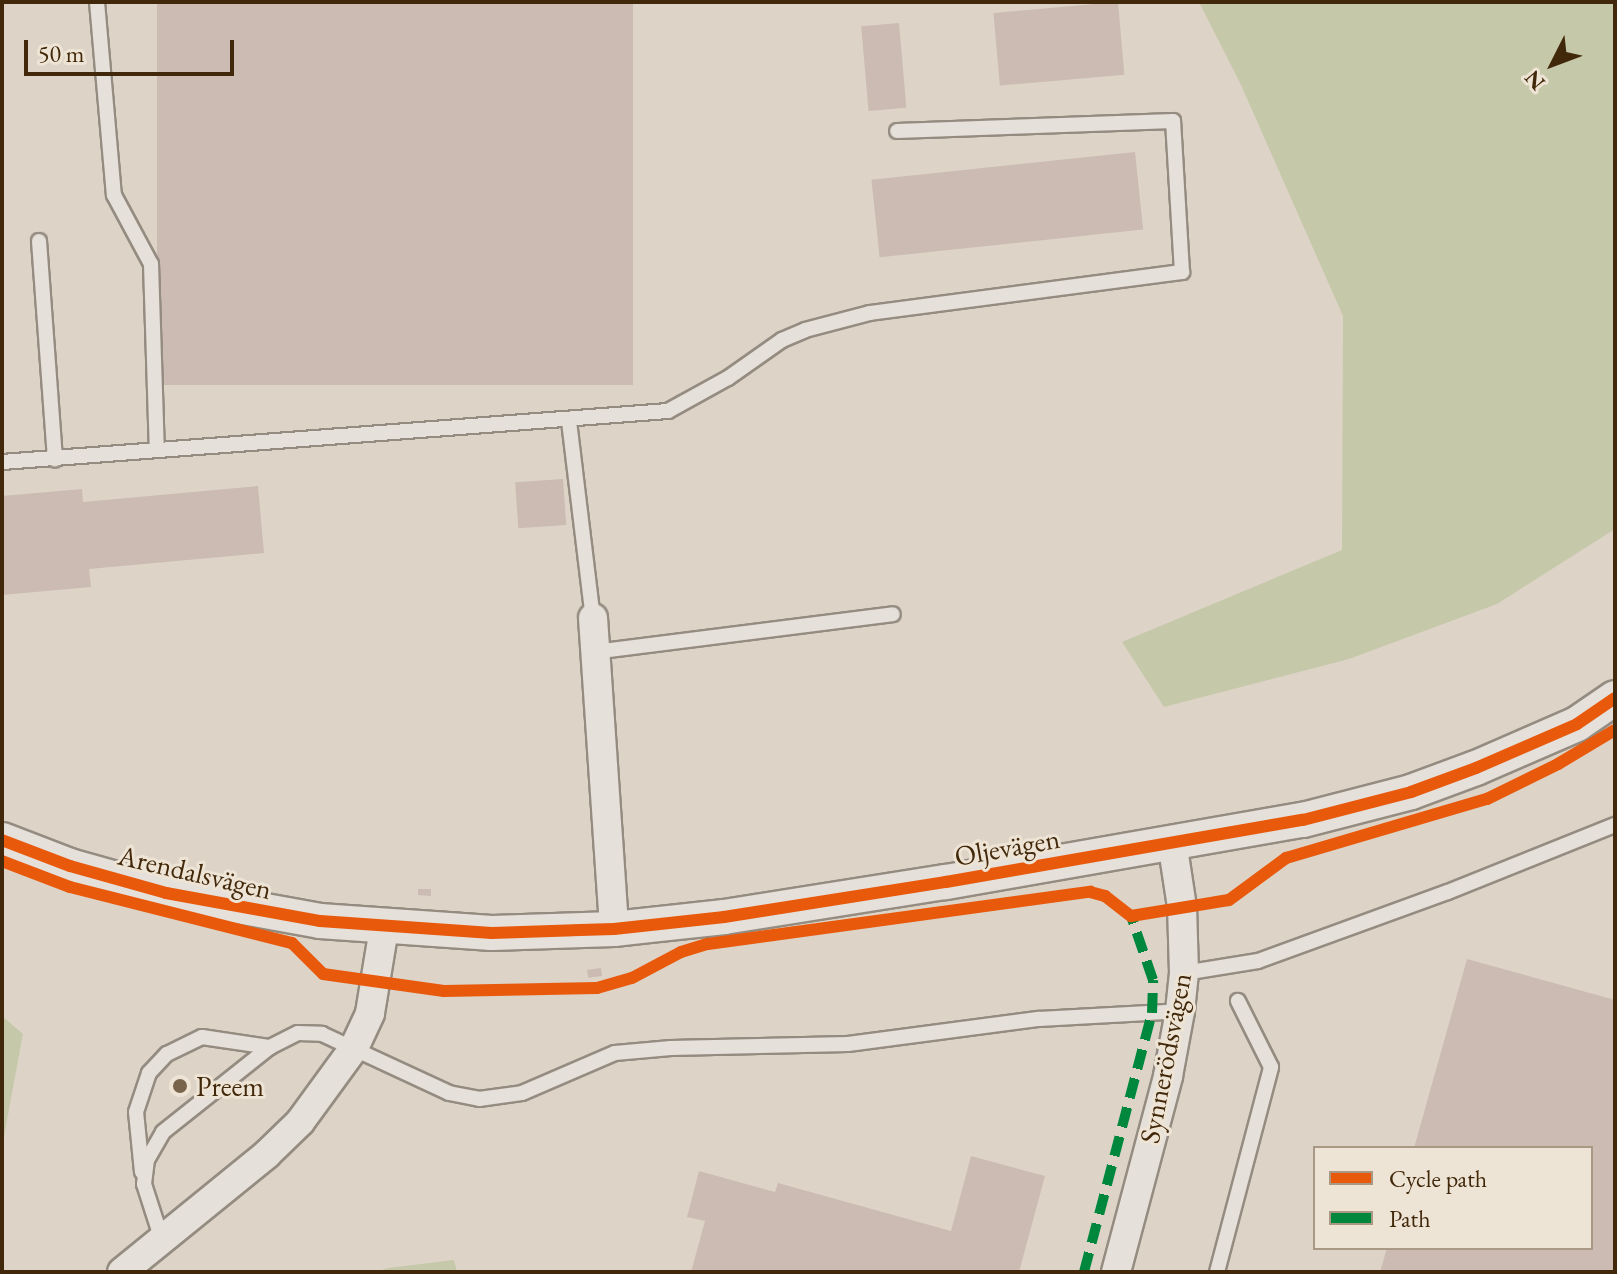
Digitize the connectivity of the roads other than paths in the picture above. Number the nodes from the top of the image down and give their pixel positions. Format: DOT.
graph roads {
  1 [pos="97,2"];
  2 [pos="897,131"];
  3 [pos="39,241"];
  4 [pos="569,421"];
  5 [pos="157,450"];
  6 [pos="55,459"];
  7 [pos="2,462"];
  8 [pos="893,614"];
  9 [pos="593,618"];
  10 [pos="594,652"];
  11 [pos="1615,698"];
  12 [pos="1615,825"];
  13 [pos="2,840"];
  14 [pos="1172,842"];
  15 [pos="384,928"];
  16 [pos="614,929"];
  17 [pos="1184,973"];
  18 [pos="1238,1001"];
  19 [pos="1180,1011"];
  20 [pos="270,1047"];
  21 [pos="354,1048"];
  22 [pos="144,1184"];
  23 [pos="162,1240"];
  24 [pos="122,1272"];
  25 [pos="1116,1272"];
  26 [pos="1217,1272"];
  1 -- 5 [label="lane"];
  2 -- 4 [label="lane"];
  3 -- 6 [label="lane"];
  4 -- 5 [label="lane"];
  4 -- 9 [label="lane"];
  5 -- 6 [label="lane"];
  6 -- 7 [label="lane"];
  8 -- 10 [label="lane"];
  9 -- 10 [label="street"];
  10 -- 16 [label="street"];
  11 -- 14 [label="street, Oljevägen"];
  12 -- 17 [label="lane"];
  13 -- 15 [label="street, Arendalsvägen"];
  14 -- 16 [label="street, Oljevägen"];
  14 -- 17 [label="street, Synnerödsvägen"];
  15 -- 16 [label="street, Oljevägen"];
  15 -- 21 [label="street"];
  17 -- 19 [label="street, Synnerödsvägen"];
  18 -- 26 [label="lane"];
  19 -- 21 [label="lane"];
  19 -- 25 [label="street, Synnerödsvägen"];
  20 -- 21 [label="lane"];
  20 -- 22 [label="lane"];
  20 -- 22 [label="lane"];
  21 -- 23 [label="street"];
  22 -- 23 [label="lane"];
  23 -- 24 [label="street"];
}
